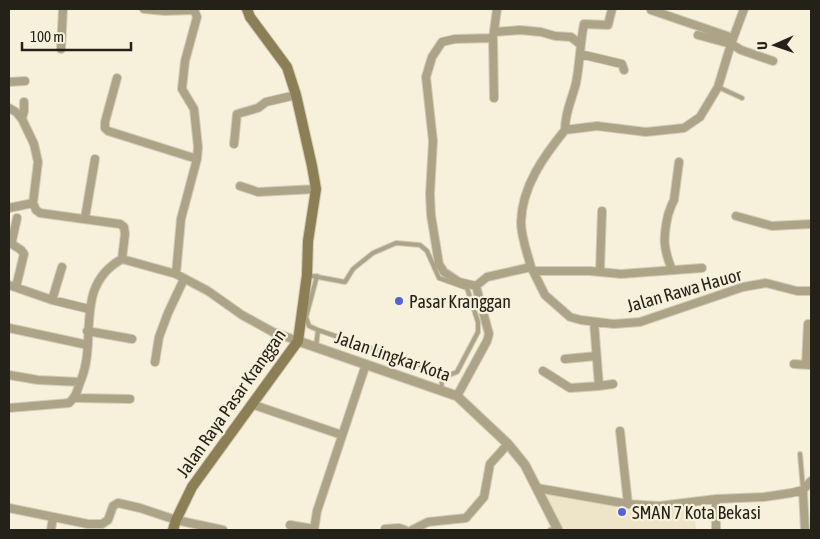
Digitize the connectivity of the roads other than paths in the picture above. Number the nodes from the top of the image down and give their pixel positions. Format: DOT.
graph roads {
  1 [pos="63,9"];
  2 [pos="144,9"];
  3 [pos="247,9"];
  4 [pos="497,9"];
  5 [pos="612,9"];
  6 [pos="744,9"];
  7 [pos="651,10"];
  8 [pos="494,35"];
  9 [pos="698,35"];
  10 [pos="732,41"];
  11 [pos="580,44"];
  12 [pos="61,49"];
  13 [pos="580,54"];
  14 [pos="773,61"];
  15 [pos="624,70"];
  16 [pos="117,78"];
  17 [pos="24,81"];
  18 [pos="9,82"];
  19 [pos="718,87"];
  20 [pos="296,95"];
  21 [pos="494,98"];
  22 [pos="742,98"];
  23 [pos="24,102"];
  24 [pos="9,108"];
  25 [pos="22,119"];
  26 [pos="565,130"];
  27 [pos="234,144"];
  28 [pos="96,159"];
  29 [pos="197,159"];
  30 [pos="680,162"];
  31 [pos="240,186"];
  32 [pos="316,189"];
  33 [pos="33,203"];
  34 [pos="9,208"];
  35 [pos="602,211"];
  36 [pos="736,216"];
  37 [pos="17,218"];
  38 [pos="85,218"];
  39 [pos="811,224"];
  40 [pos="122,260"];
  41 [pos="62,267"];
  42 [pos="702,268"];
  43 [pos="532,269"];
  44 [pos="672,270"];
  45 [pos="600,271"];
  46 [pos="176,274"];
  47 [pos="312,276"];
  48 [pos="184,279"];
  49 [pos="13,286"];
  50 [pos="476,286"];
  51 [pos="811,291"];
  52 [pos="52,300"];
  53 [pos="89,309"];
  54 [pos="594,322"];
  55 [pos="808,324"];
  56 [pos="9,328"];
  57 [pos="318,330"];
  58 [pos="87,332"];
  59 [pos="132,339"];
  60 [pos="298,341"];
  61 [pos="88,345"];
  62 [pos="316,347"];
  63 [pos="596,356"];
  64 [pos="565,358"];
  65 [pos="155,362"];
  66 [pos="366,364"];
  67 [pos="794,364"];
  68 [pos="809,365"];
  69 [pos="543,372"];
  70 [pos="443,373"];
  71 [pos="9,376"];
  72 [pos="80,382"];
  73 [pos="613,384"];
  74 [pos="599,386"];
  75 [pos="441,390"];
  76 [pos="457,396"];
  77 [pos="76,398"];
  78 [pos="130,399"];
  79 [pos="251,404"];
  80 [pos="9,408"];
  81 [pos="620,431"];
  82 [pos="342,435"];
  83 [pos="508,444"];
  84 [pos="800,454"];
  85 [pos="811,481"];
  86 [pos="537,488"];
  87 [pos="803,490"];
  88 [pos="716,499"];
  89 [pos="628,504"];
  90 [pos="9,508"];
  91 [pos="53,517"];
  92 [pos="176,520"];
  93 [pos="290,524"];
  94 [pos="385,529"];
  95 [pos="555,529"];
  96 [pos="51,530"];
  97 [pos="173,530"];
  98 [pos="223,530"];
  99 [pos="314,530"];
  100 [pos="405,530"];
  101 [pos="412,530"];
  102 [pos="716,530"];
  103 [pos="805,530"];
  1 -- 12 [label="street"];
  2 -- 29 [label="street"];
  3 -- 20 [label="main road, Jalan Raya Pasar Kranggan"];
  4 -- 8 [label="street"];
  5 -- 11 [label="street"];
  6 -- 10 [label="street"];
  7 -- 10 [label="street"];
  8 -- 11 [label="street"];
  8 -- 21 [label="street"];
  8 -- 50 [label="street"];
  9 -- 10 [label="street"];
  10 -- 14 [label="street"];
  10 -- 19 [label="street"];
  11 -- 13 [label="street"];
  13 -- 15 [label="street"];
  13 -- 26 [label="street"];
  16 -- 29 [label="street"];
  17 -- 18 [label="street"];
  19 -- 22 [label="lane"];
  19 -- 26 [label="street"];
  20 -- 27 [label="street"];
  20 -- 32 [label="main road, Jalan Raya Pasar Kranggan"];
  23 -- 25 [label="street"];
  24 -- 25 [label="street"];
  25 -- 33 [label="street"];
  26 -- 43 [label="street, Jalan Rawa Hauor"];
  28 -- 38 [label="street"];
  29 -- 46 [label="street"];
  30 -- 44 [label="street"];
  31 -- 32 [label="street"];
  32 -- 47 [label="main road, Jalan Raya Pasar Kranggan"];
  33 -- 34 [label="street"];
  33 -- 38 [label="street"];
  35 -- 45 [label="street"];
  36 -- 39 [label="street"];
  37 -- 49 [label="street"];
  38 -- 40 [label="street"];
  40 -- 46 [label="street"];
  40 -- 53 [label="street"];
  41 -- 52 [label="street"];
  42 -- 44 [label="street"];
  43 -- 45 [label="street"];
  43 -- 50 [label="street"];
  43 -- 54 [label="street, Jalan Rawa Hauor"];
  44 -- 45 [label="street"];
  46 -- 48 [label="street"];
  47 -- 57 [label="lane"];
  47 -- 60 [label="main road, Jalan Raya Pasar Kranggan"];
  47 -- 70 [label="lane"];
  48 -- 60 [label="street"];
  48 -- 65 [label="street"];
  49 -- 52 [label="street"];
  50 -- 76 [label="street"];
  51 -- 54 [label="street, Jalan Rawa Hauor"];
  52 -- 53 [label="street"];
  53 -- 58 [label="street"];
  54 -- 63 [label="street"];
  55 -- 68 [label="street"];
  56 -- 61 [label="street"];
  57 -- 62 [label="lane"];
  57 -- 70 [label="lane"];
  58 -- 59 [label="street"];
  58 -- 61 [label="street"];
  60 -- 62 [label="street, Jalan Lingkar Kota"];
  60 -- 79 [label="main road, Jalan Raya Pasar Kranggan"];
  61 -- 72 [label="street"];
  62 -- 66 [label="street, Jalan Lingkar Kota"];
  63 -- 64 [label="street"];
  63 -- 74 [label="street"];
  66 -- 75 [label="street, Jalan Lingkar Kota"];
  66 -- 82 [label="street"];
  67 -- 68 [label="street"];
  69 -- 74 [label="street"];
  70 -- 75 [label="lane"];
  71 -- 72 [label="street"];
  72 -- 77 [label="street"];
  73 -- 74 [label="street"];
  75 -- 76 [label="street, Jalan Lingkar Kota"];
  76 -- 83 [label="street, Jalan Lingkar Kota"];
  77 -- 78 [label="street"];
  77 -- 80 [label="street"];
  79 -- 82 [label="street"];
  79 -- 92 [label="main road, Jalan Raya Pasar Kranggan"];
  81 -- 89 [label="street"];
  82 -- 99 [label="street"];
  83 -- 86 [label="street, Jalan Lingkar Kota"];
  83 -- 101 [label="street"];
  84 -- 87 [label="lane"];
  85 -- 87 [label="street"];
  86 -- 89 [label="street"];
  86 -- 95 [label="street, Jalan Lingkar Kota"];
  87 -- 88 [label="street"];
  87 -- 103 [label="street"];
  88 -- 89 [label="street"];
  88 -- 102 [label="street"];
  90 -- 91 [label="street"];
  91 -- 92 [label="street"];
  91 -- 96 [label="street"];
  92 -- 97 [label="main road, Jalan Raya Pasar Kranggan"];
  92 -- 98 [label="street"];
  93 -- 99 [label="street"];
  94 -- 100 [label="street"];
}
